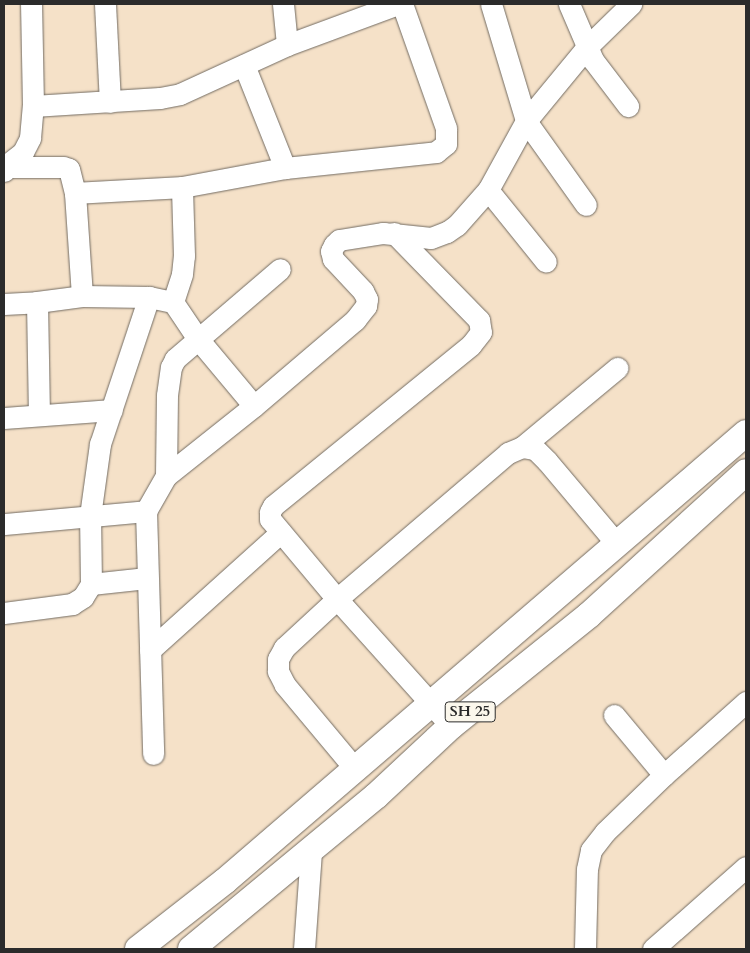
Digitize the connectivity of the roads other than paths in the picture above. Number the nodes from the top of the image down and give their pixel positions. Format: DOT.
graph roads {
  1 [pos="31,4"];
  2 [pos="105,4"];
  3 [pos="283,4"];
  4 [pos="398,4"];
  5 [pos="402,4"];
  6 [pos="490,4"];
  7 [pos="570,4"];
  8 [pos="631,4"];
  9 [pos="286,45"];
  10 [pos="587,48"];
  11 [pos="244,65"];
  12 [pos="110,102"];
  13 [pos="33,106"];
  14 [pos="628,106"];
  15 [pos="526,121"];
  16 [pos="4,167"];
  17 [pos="285,168"];
  18 [pos="4,171"];
  19 [pos="182,187"];
  20 [pos="488,190"];
  21 [pos="75,193"];
  22 [pos="586,206"];
  23 [pos="394,232"];
  24 [pos="546,262"];
  25 [pos="280,269"];
  26 [pos="82,296"];
  27 [pos="149,297"];
  28 [pos="37,302"];
  29 [pos="173,302"];
  30 [pos="4,304"];
  31 [pos="198,339"];
  32 [pos="617,368"];
  33 [pos="254,406"];
  34 [pos="112,410"];
  35 [pos="39,415"];
  36 [pos="4,418"];
  37 [pos="746,432"];
  38 [pos="522,448"];
  39 [pos="746,472"];
  40 [pos="166,476"];
  41 [pos="146,511"];
  42 [pos="90,516"];
  43 [pos="4,524"];
  44 [pos="281,532"];
  45 [pos="617,544"];
  46 [pos="147,578"];
  47 [pos="91,584"];
  48 [pos="337,599"];
  49 [pos="4,613"];
  50 [pos="150,650"];
  51 [pos="746,702"];
  52 [pos="432,704"];
  53 [pos="614,715"];
  54 [pos="452,726"];
  55 [pos="153,754"];
  56 [pos="356,770"];
  57 [pos="664,775"];
  58 [pos="269,844"];
  59 [pos="311,852"];
  60 [pos="746,867"];
  61 [pos="288,870"];
  62 [pos="138,949"];
  63 [pos="191,949"];
  64 [pos="304,949"];
  65 [pos="585,949"];
  66 [pos="653,949"];
  1 -- 13 [label="street"];
  2 -- 12 [label="street"];
  3 -- 9 [label="street"];
  4 -- 9 [label="street"];
  5 -- 17 [label="street"];
  6 -- 15 [label="street"];
  7 -- 10 [label="street"];
  8 -- 10 [label="street"];
  9 -- 11 [label="street"];
  10 -- 14 [label="street"];
  10 -- 15 [label="street"];
  11 -- 12 [label="street"];
  11 -- 17 [label="street"];
  12 -- 13 [label="street"];
  13 -- 16 [label="street"];
  15 -- 20 [label="street"];
  15 -- 22 [label="street"];
  16 -- 18 [label="street"];
  16 -- 21 [label="street"];
  17 -- 19 [label="street"];
  19 -- 21 [label="street"];
  19 -- 29 [label="street"];
  20 -- 23 [label="street"];
  20 -- 24 [label="street"];
  21 -- 26 [label="street"];
  23 -- 33 [label="street"];
  23 -- 44 [label="street"];
  25 -- 31 [label="street"];
  26 -- 27 [label="street"];
  26 -- 28 [label="street"];
  27 -- 29 [label="street"];
  27 -- 34 [label="street"];
  28 -- 30 [label="street"];
  28 -- 35 [label="street"];
  29 -- 31 [label="street"];
  31 -- 33 [label="street"];
  31 -- 40 [label="street"];
  32 -- 38 [label="street"];
  33 -- 40 [label="street"];
  34 -- 35 [label="street"];
  34 -- 42 [label="street"];
  35 -- 36 [label="street"];
  37 -- 45 [label="main road"];
  38 -- 45 [label="street"];
  38 -- 48 [label="street"];
  39 -- 54 [label="main road, SH 25"];
  40 -- 41 [label="street"];
  41 -- 42 [label="street"];
  41 -- 46 [label="street"];
  42 -- 43 [label="street"];
  42 -- 47 [label="street"];
  44 -- 48 [label="street"];
  44 -- 50 [label="street"];
  45 -- 52 [label="main road"];
  46 -- 47 [label="street"];
  46 -- 50 [label="street"];
  47 -- 49 [label="street"];
  48 -- 52 [label="street"];
  48 -- 56 [label="street"];
  50 -- 55 [label="street"];
  51 -- 57 [label="street"];
  52 -- 54 [label="street"];
  52 -- 56 [label="main road"];
  53 -- 57 [label="street"];
  54 -- 59 [label="main road, SH 25"];
  56 -- 58 [label="main road"];
  57 -- 65 [label="street"];
  58 -- 61 [label="main road"];
  58 -- 62 [label="main road"];
  59 -- 61 [label="main road, SH 25"];
  59 -- 64 [label="street"];
  60 -- 66 [label="street"];
  61 -- 63 [label="main road, SH 25"];
}
